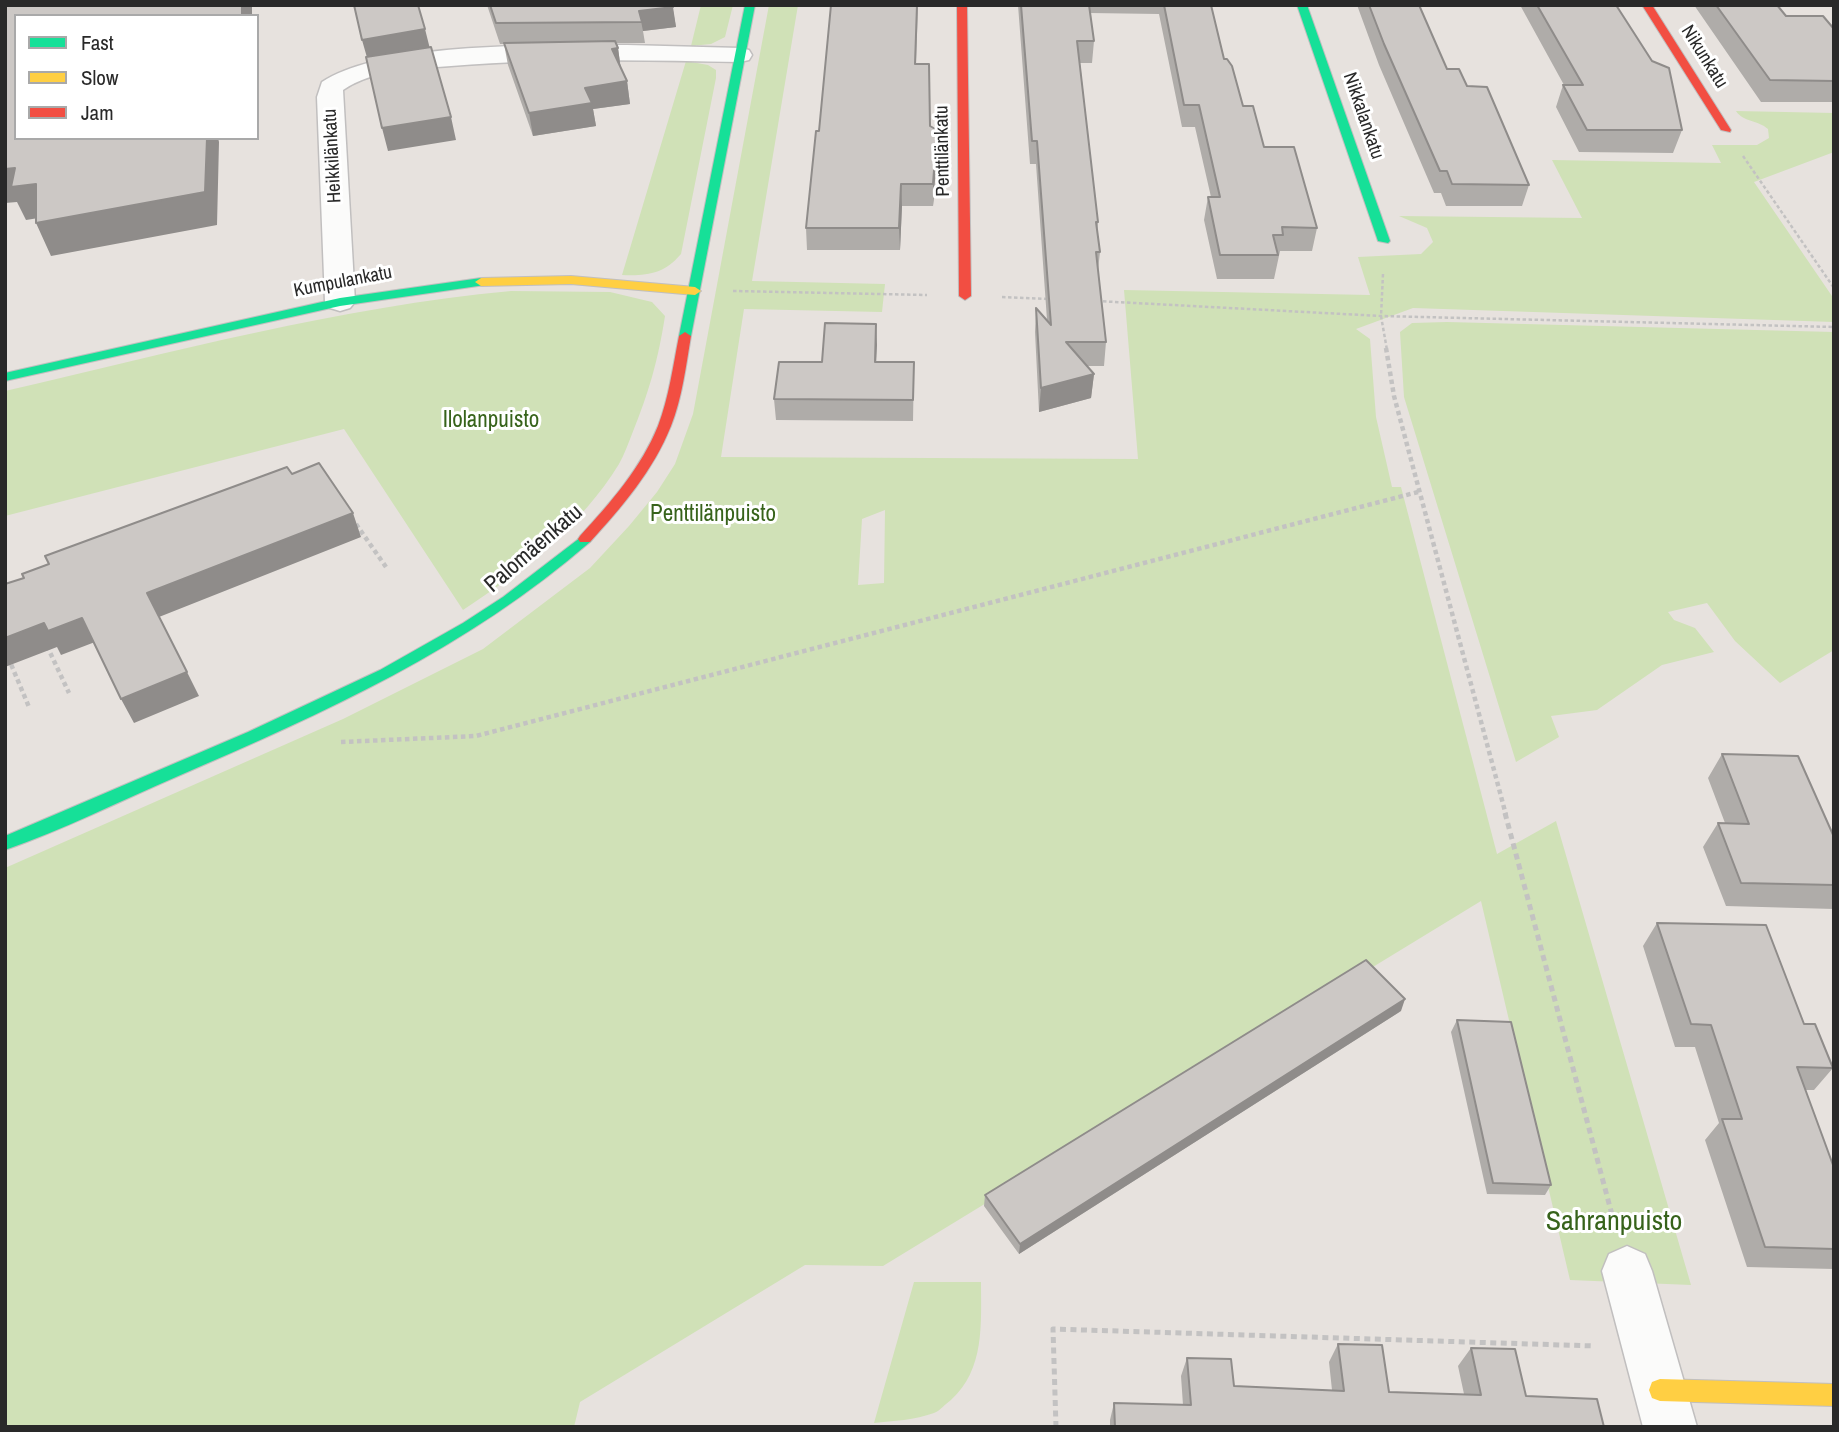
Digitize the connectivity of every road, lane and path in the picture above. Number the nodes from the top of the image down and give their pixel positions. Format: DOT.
graph roads {
  1 [pos="750,5"];
  2 [pos="962,5"];
  3 [pos="1302,5"];
  4 [pos="1647,5"];
  5 [pos="740,55"];
  6 [pos="1726,131"];
  7 [pos="1384,241"];
  8 [pos="1834,288"];
  9 [pos="695,291"];
  10 [pos="965,296"];
  11 [pos="1061,300"];
  12 [pos="1088,301"];
  13 [pos="340,302"];
  14 [pos="1381,316"];
  15 [pos="1834,327"];
  16 [pos="5,377"];
  17 [pos="1418,492"];
  18 [pos="356,523"];
  19 [pos="386,568"];
  20 [pos="46,643"];
  21 [pos="5,650"];
  22 [pos="69,693"];
  23 [pos="29,707"];
  24 [pos="332,742"];
  25 [pos="5,843"];
  26 [pos="1627,1271"];
  27 [pos="1659,1388"];
  28 [pos="1834,1395"];
  29 [pos="1056,1427"];
  1 -- 5 [label="street, Palomäenkatu"];
  2 -- 10 [label="street, Penttilänkatu"];
  3 -- 7 [label="street, Nikkalankatu"];
  4 -- 6 [label="street, Nikunkatu"];
  5 -- 9 [label="street, Palomäenkatu"];
  5 -- 13 [label="street, Heikkilänkatu"];
  6 -- 8 [label="path"];
  7 -- 14 [label="path"];
  9 -- 10 [label="path"];
  9 -- 13 [label="street, Kumpulankatu"];
  9 -- 25 [label="street, Palomäenkatu"];
  10 -- 11 [label="path"];
  12 -- 14 [label="path"];
  13 -- 16 [label="street, Kumpulankatu"];
  14 -- 15 [label="path"];
  14 -- 17 [label="path"];
  17 -- 24 [label="path"];
  17 -- 26 [label="path"];
  18 -- 19 [label="path"];
  20 -- 22 [label="path"];
  21 -- 23 [label="path"];
  26 -- 27 [label="street"];
  27 -- 28 [label="street"];
  27 -- 29 [label="path"];
}
